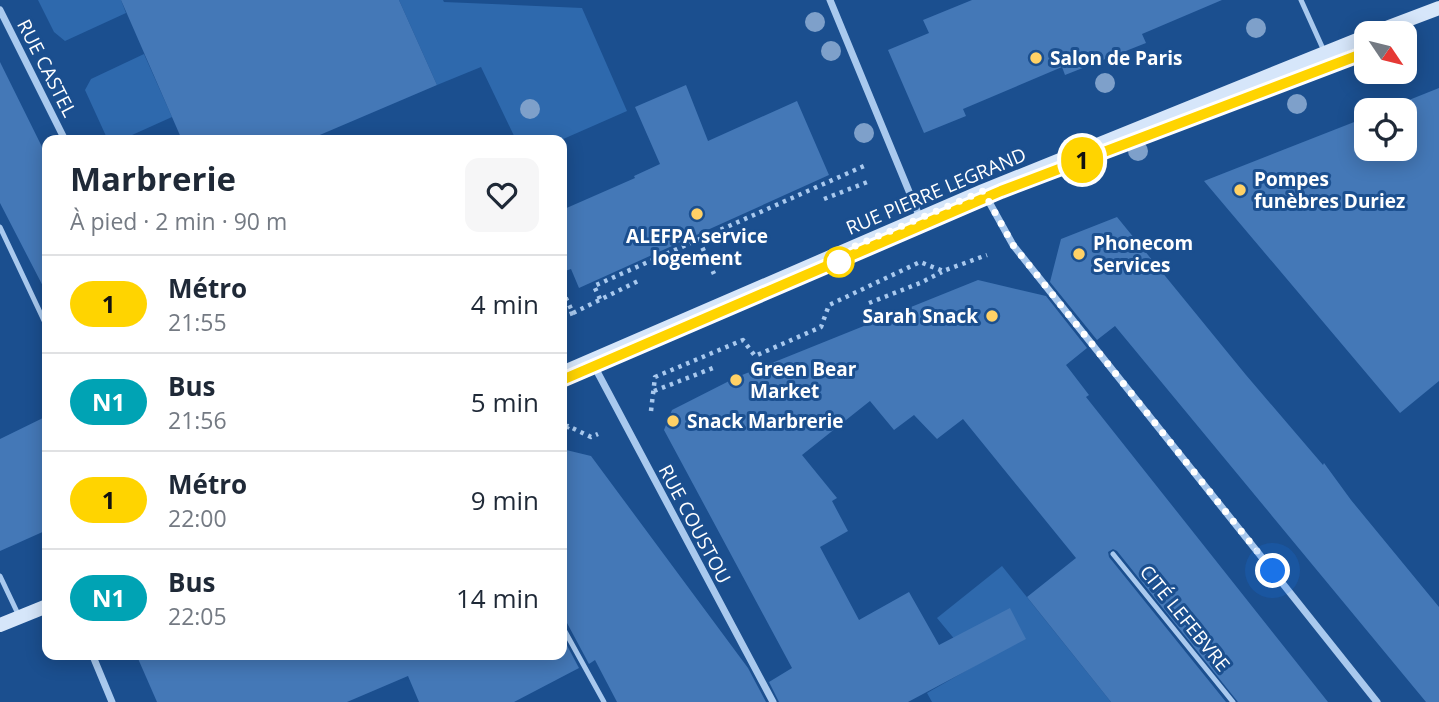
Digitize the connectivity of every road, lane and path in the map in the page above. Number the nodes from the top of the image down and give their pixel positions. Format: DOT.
graph roads {
  1 [pos="830,0"];
  2 [pos="1301,0"];
  3 [pos="1439,8"];
  4 [pos="0,10"];
  5 [pos="1405,21"];
  6 [pos="1354,41"];
  7 [pos="1325,53"];
  8 [pos="62,135"];
  9 [pos="864,166"];
  10 [pos="870,181"];
  11 [pos="983,191"];
  12 [pos="824,200"];
  13 [pos="920,218"];
  14 [pos="0,227"];
  15 [pos="1013,245"];
  16 [pos="943,271"];
  17 [pos="640,280"];
  18 [pos="600,299"];
  19 [pos="567,300"];
  20 [pos="869,303"];
  21 [pos="573,313"];
  22 [pos="567,315"];
  23 [pos="42,316"];
  24 [pos="590,360"];
  25 [pos="713,368"];
  26 [pos="567,371"];
  27 [pos="654,391"];
  28 [pos="623,424"];
  29 [pos="567,428"];
  30 [pos="1113,554"];
  31 [pos="0,576"];
  32 [pos="42,608"];
  33 [pos="19,617"];
  34 [pos="0,625"];
  35 [pos="567,635"];
  36 [pos="94,660"];
  37 [pos="112,702"];
  38 [pos="604,702"];
  39 [pos="773,702"];
  40 [pos="1233,702"];
  41 [pos="1377,702"];
  1 -- 13 [label="street"];
  2 -- 7 [label="lane"];
  3 -- 5 [label="main road"];
  4 -- 8 [label="street, RUE CASTEL"];
  6 -- 7 [label="main road, RUE PIERRE LEGRAND"];
  7 -- 11 [label="main road, RUE PIERRE LEGRAND"];
  9 -- 18 [label="path"];
  10 -- 12 [label="path"];
  11 -- 13 [label="main road, RUE PIERRE LEGRAND"];
  11 -- 15 [label="street"];
  13 -- 24 [label="main road, RUE PIERRE LEGRAND"];
  14 -- 23 [label="lane"];
  15 -- 16 [label="path"];
  15 -- 41 [label="street"];
  16 -- 20 [label="path"];
  16 -- 27 [label="path"];
  17 -- 18 [label="path"];
  18 -- 21 [label="path"];
  19 -- 21 [label="path"];
  21 -- 22 [label="path"];
  24 -- 26 [label="main road, RUE PIERRE LEGRAND"];
  24 -- 28 [label="street, RUE COUSTOU"];
  25 -- 27 [label="path"];
  27 -- 28 [label="path"];
  28 -- 29 [label="path"];
  28 -- 39 [label="street, RUE COUSTOU"];
  30 -- 40 [label="lane, CITÉ LEFEBVRE"];
  31 -- 33 [label="lane"];
  32 -- 33 [label="main road"];
  33 -- 34 [label="main road"];
  35 -- 38 [label="lane"];
  36 -- 37 [label="street"];
}
